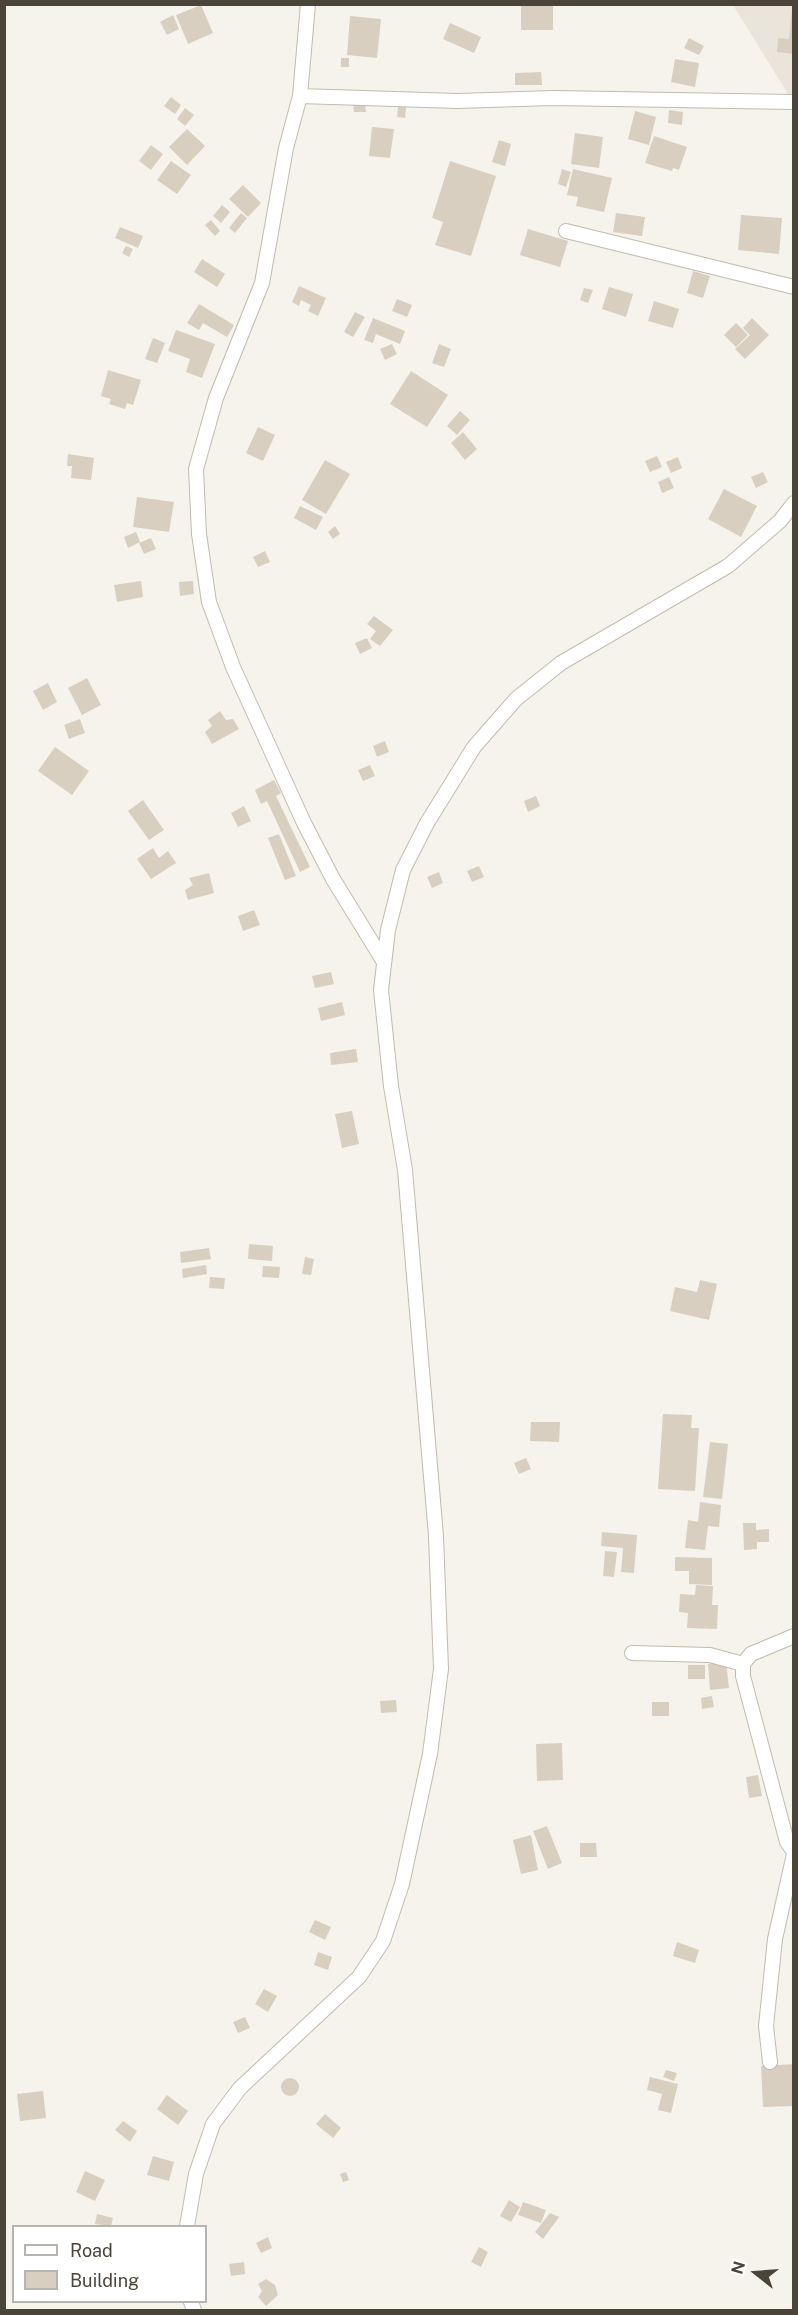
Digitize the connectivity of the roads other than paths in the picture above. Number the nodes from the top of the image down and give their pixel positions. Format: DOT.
graph roads {
  1 [pos="308,4"];
  2 [pos="300,96"];
  3 [pos="794,102"];
  4 [pos="566,231"];
  5 [pos="794,287"];
  6 [pos="794,503"];
  7 [pos="384,962"];
  8 [pos="794,1636"];
  9 [pos="632,1653"];
  10 [pos="743,1664"];
  11 [pos="794,1853"];
  12 [pos="770,2062"];
  13 [pos="187,2225"];
  1 -- 2 [label="street"];
  2 -- 3 [label="street"];
  2 -- 7 [label="street"];
  4 -- 5 [label="street"];
  6 -- 7 [label="street"];
  7 -- 13 [label="street"];
  8 -- 10 [label="street"];
  9 -- 10 [label="street"];
  10 -- 11 [label="street"];
  11 -- 12 [label="street"];
}
